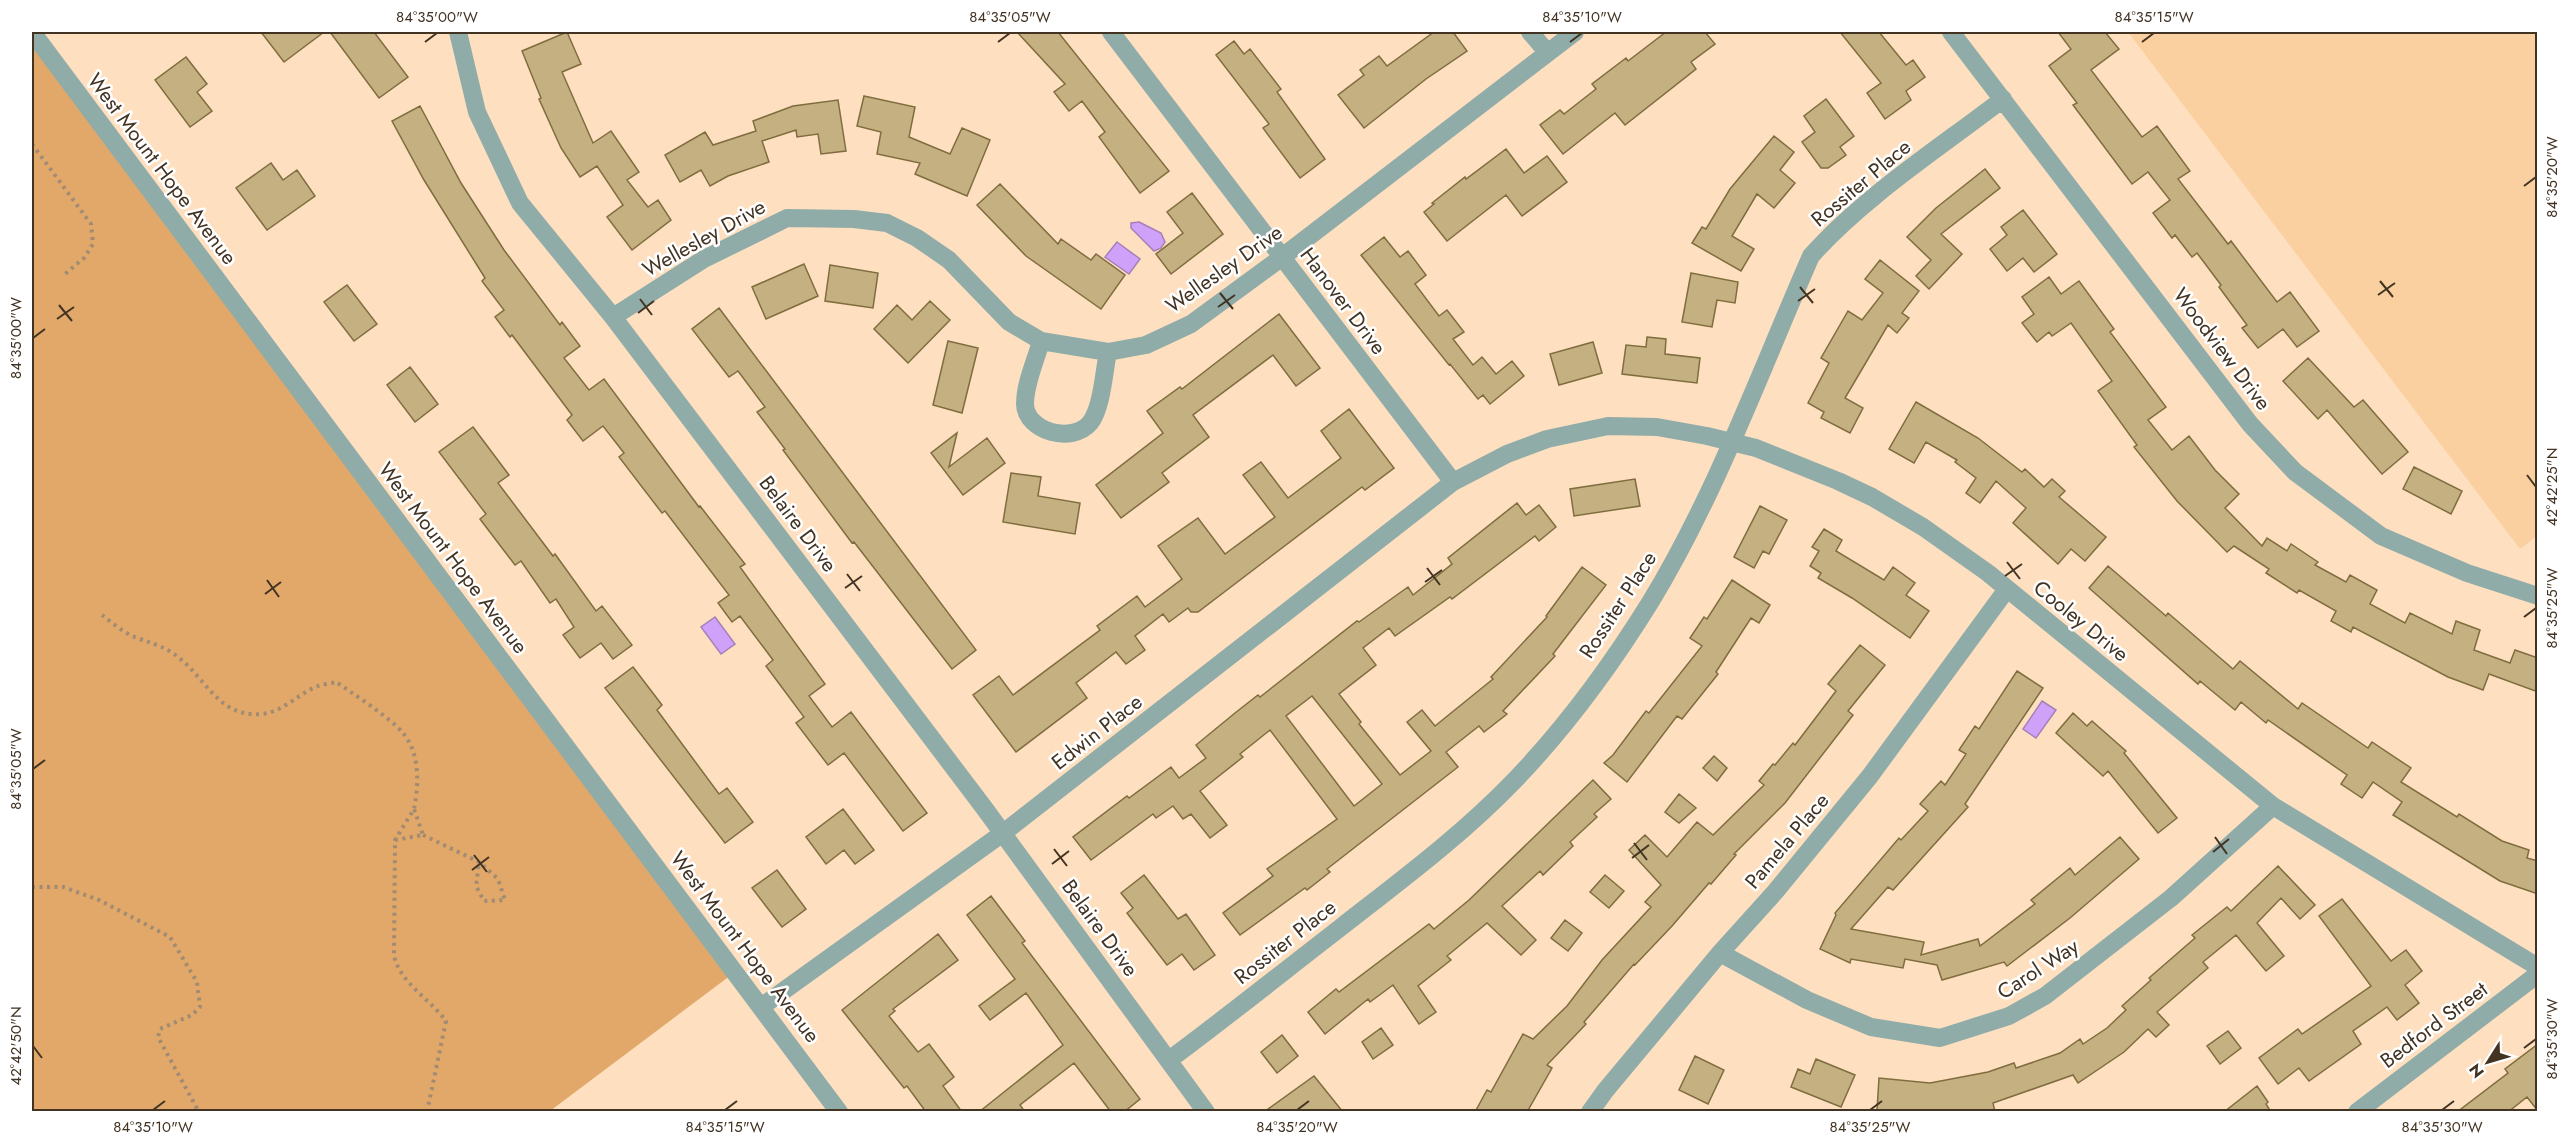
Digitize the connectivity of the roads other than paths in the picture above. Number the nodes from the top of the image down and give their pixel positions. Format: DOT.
graph roads {
  1 [pos="32,32"];
  2 [pos="458,32"];
  3 [pos="1111,32"];
  4 [pos="1530,32"];
  5 [pos="1575,32"];
  6 [pos="1951,32"];
  7 [pos="1547,52"];
  8 [pos="2004,99"];
  9 [pos="1281,258"];
  10 [pos="614,317"];
  11 [pos="1041,341"];
  12 [pos="1108,352"];
  13 [pos="1731,442"];
  14 [pos="1453,482"];
  15 [pos="2007,589"];
  16 [pos="2538,596"];
  17 [pos="2273,806"];
  18 [pos="1004,833"];
  19 [pos="1720,953"];
  20 [pos="2538,968"];
  21 [pos="2538,974"];
  22 [pos="761,1007"];
  23 [pos="1169,1060"];
  24 [pos="839,1112"];
  25 [pos="1206,1112"];
  26 [pos="1590,1112"];
  27 [pos="2358,1112"];
  1 -- 22 [label="street, West Mount Hope Avenue"];
  2 -- 10 [label="street, Belaire Drive"];
  3 -- 9 [label="street, Hanover Drive"];
  4 -- 7 [label="street"];
  5 -- 7 [label="street, Wellesley Drive"];
  6 -- 8 [label="street, Woodview Drive"];
  7 -- 9 [label="street, Wellesley Drive"];
  8 -- 13 [label="street, Rossiter Place"];
  8 -- 16 [label="street, Woodview Drive"];
  9 -- 12 [label="street, Wellesley Drive"];
  9 -- 14 [label="street, Hanover Drive"];
  10 -- 11 [label="street, Wellesley Drive"];
  10 -- 18 [label="street, Belaire Drive"];
  11 -- 12 [label="street, Wellesley Drive"];
  11 -- 12 [label="street"];
  13 -- 14 [label="street, Cooley Drive"];
  13 -- 15 [label="street, Cooley Drive"];
  13 -- 23 [label="street, Rossiter Place"];
  14 -- 18 [label="street, Edwin Place"];
  15 -- 17 [label="street, Cooley Drive"];
  15 -- 19 [label="street, Pamela Place"];
  17 -- 19 [label="street, Carol Way"];
  17 -- 20 [label="street, Cooley Drive"];
  18 -- 22 [label="street, Edwin Place"];
  18 -- 23 [label="street, Belaire Drive"];
  19 -- 26 [label="street, Pamela Place"];
  21 -- 27 [label="street, Bedford Street"];
  22 -- 24 [label="street, West Mount Hope Avenue"];
  23 -- 25 [label="street, Belaire Drive"];
}
